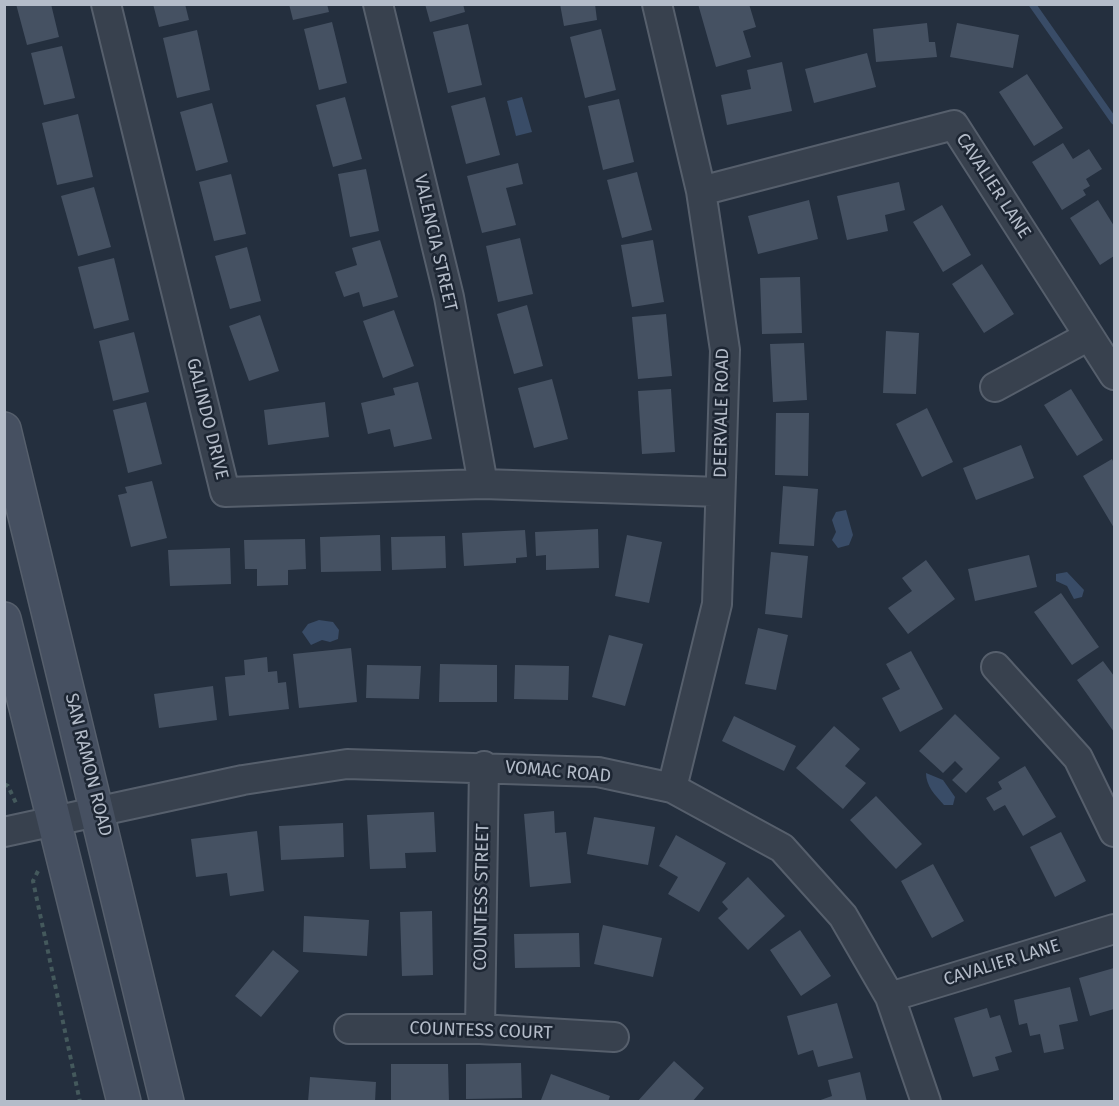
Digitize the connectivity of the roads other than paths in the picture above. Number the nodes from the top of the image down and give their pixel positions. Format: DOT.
graph roads {
  1 [pos="106,4"];
  2 [pos="378,4"];
  3 [pos="657,4"];
  4 [pos="701,190"];
  5 [pos="1089,336"];
  6 [pos="1114,375"];
  7 [pos="995,387"];
  8 [pos="4,429"];
  9 [pos="483,484"];
  10 [pos="720,492"];
  11 [pos="4,619"];
  12 [pos="996,667"];
  13 [pos="484,766"];
  14 [pos="672,788"];
  15 [pos="99,810"];
  16 [pos="28,826"];
  17 [pos="1114,832"];
  18 [pos="1114,929"];
  19 [pos="890,997"];
  20 [pos="349,1029"];
  21 [pos="480,1029"];
  22 [pos="614,1036"];
  23 [pos="124,1101"];
  24 [pos="167,1101"];
  25 [pos="926,1101"];
  1 -- 9 [label="street, GALINDO DRIVE"];
  2 -- 9 [label="street, VALENCIA STREET"];
  3 -- 4 [label="street, DEERVALE ROAD"];
  4 -- 5 [label="street, CAVALIER LANE"];
  4 -- 10 [label="street, DEERVALE ROAD"];
  5 -- 6 [label="street, CAVALIER LANE"];
  5 -- 7 [label="street"];
  8 -- 15 [label="main road, SAN RAMON ROAD"];
  9 -- 10 [label="street, GALINDO DRIVE"];
  10 -- 14 [label="street, DEERVALE ROAD"];
  11 -- 16 [label="main road"];
  12 -- 17 [label="street"];
  13 -- 14 [label="street, VOMAC ROAD"];
  13 -- 15 [label="street, VOMAC ROAD"];
  13 -- 21 [label="street, COUNTESS STREET"];
  14 -- 19 [label="street, VOMAC ROAD"];
  15 -- 16 [label="street, VOMAC ROAD"];
  15 -- 24 [label="main road, SAN RAMON ROAD"];
  16 -- 23 [label="main road"];
  18 -- 19 [label="street, CAVALIER LANE"];
  19 -- 25 [label="street, VOMAC ROAD"];
  20 -- 21 [label="street, COUNTESS COURT"];
  21 -- 22 [label="street, COUNTESS COURT"];
}
